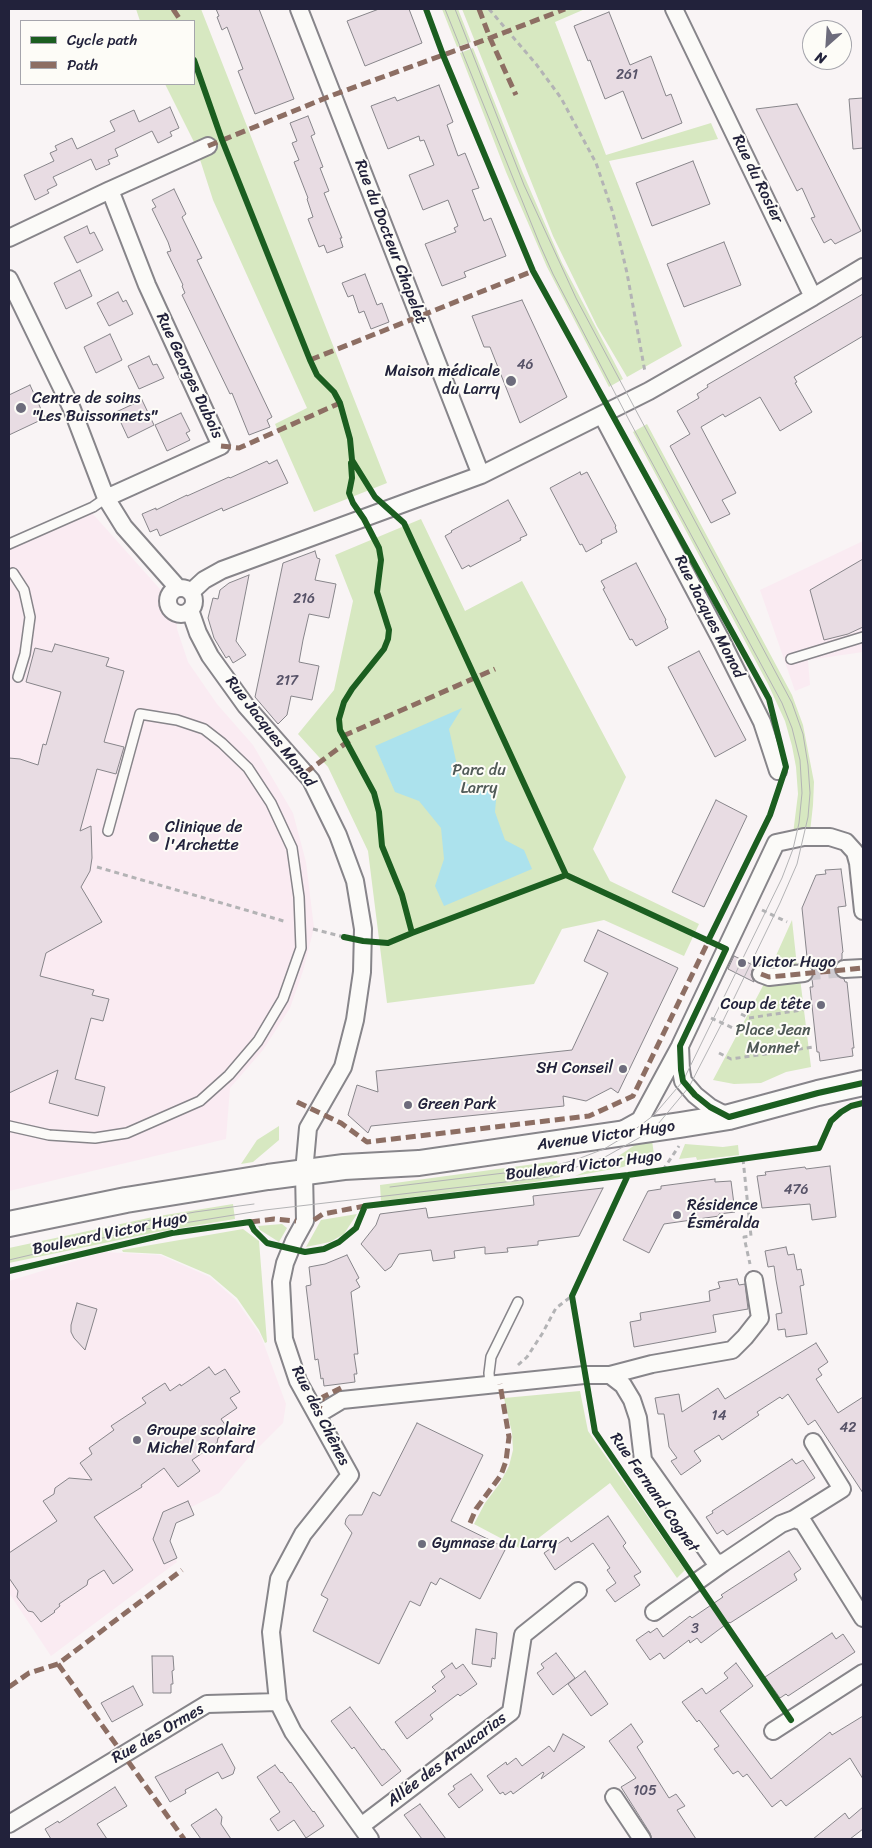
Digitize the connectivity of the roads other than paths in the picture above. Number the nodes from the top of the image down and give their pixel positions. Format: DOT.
graph roads {
  1 [pos="299,9"];
  2 [pos="674,9"];
  3 [pos="208,146"];
  4 [pos="110,190"];
  5 [pos="9,238"];
  6 [pos="863,267"];
  7 [pos="9,279"];
  8 [pos="813,297"];
  9 [pos="602,414"];
  10 [pos="481,476"];
  11 [pos="106,498"];
  12 [pos="9,544"];
  13 [pos="13,573"];
  14 [pos="184,590"];
  15 [pos="190,610"];
  16 [pos="863,637"];
  17 [pos="791,659"];
  18 [pos="18,677"];
  19 [pos="778,771"];
  20 [pos="108,831"];
  21 [pos="863,912"];
  22 [pos="863,968"];
  23 [pos="844,969"];
  24 [pos="804,973"];
  25 [pos="761,974"];
  26 [pos="680,1046"];
  27 [pos="863,1083"];
  28 [pos="729,1117"];
  29 [pos="9,1126"];
  30 [pos="611,1137"];
  31 [pos="344,1167"];
  32 [pos="304,1172"];
  33 [pos="9,1224"];
  34 [pos="754,1280"];
  35 [pos="518,1302"];
  36 [pos="610,1375"];
  37 [pos="490,1385"];
  38 [pos="317,1415"];
  39 [pos="813,1442"];
  40 [pos="794,1519"];
  41 [pos="723,1563"];
  42 [pos="578,1591"];
  43 [pos="654,1612"];
  44 [pos="863,1616"];
  45 [pos="863,1673"];
  46 [pos="278,1702"];
  47 [pos="773,1731"];
  48 [pos="614,1797"];
  49 [pos="9,1824"];
  50 [pos="366,1832"];
  51 [pos="642,1839"];
  1 -- 10 [label="street, Rue du Docteur Chapelet"];
  2 -- 8 [label="street, Rue du Rosier"];
  3 -- 4 [label="street"];
  4 -- 5 [label="street"];
  4 -- 11 [label="street, Rue Georges Dubois"];
  6 -- 8 [label="street"];
  7 -- 11 [label="street"];
  8 -- 9 [label="street"];
  9 -- 10 [label="street"];
  9 -- 19 [label="street, Rue Jacques Monod"];
  10 -- 14 [label="street"];
  11 -- 12 [label="lane"];
  11 -- 14 [label="street"];
  13 -- 18 [label="lane"];
  14 -- 15 [label="street"];
  14 -- 15 [label="street"];
  15 -- 32 [label="street, Rue Jacques Monod"];
  16 -- 17 [label="lane"];
  20 -- 29 [label="lane"];
  21 -- 26 [label="street"];
  22 -- 23 [label="street"];
  24 -- 25 [label="street"];
  26 -- 28 [label="street"];
  26 -- 30 [label="street"];
  27 -- 28 [label="main road, Avenue Victor Hugo"];
  28 -- 30 [label="main road, Avenue Victor Hugo"];
  30 -- 31 [label="main road, Avenue Victor Hugo"];
  31 -- 32 [label="main road, Boulevard Victor Hugo"];
  32 -- 33 [label="main road, Boulevard Victor Hugo"];
  32 -- 38 [label="street, Rue des Chênes"];
  34 -- 36 [label="street"];
  35 -- 37 [label="lane"];
  36 -- 37 [label="street"];
  36 -- 41 [label="street, Rue Fernand Cognet"];
  37 -- 38 [label="street"];
  38 -- 46 [label="street, Rue des Chênes"];
  39 -- 40 [label="street"];
  40 -- 41 [label="street"];
  40 -- 44 [label="street"];
  41 -- 43 [label="street"];
  42 -- 50 [label="street, Allée des Araucarias"];
  45 -- 47 [label="street"];
  46 -- 49 [label="street, Rue des Ormes"];
  46 -- 50 [label="street"];
  48 -- 51 [label="street"];
}
